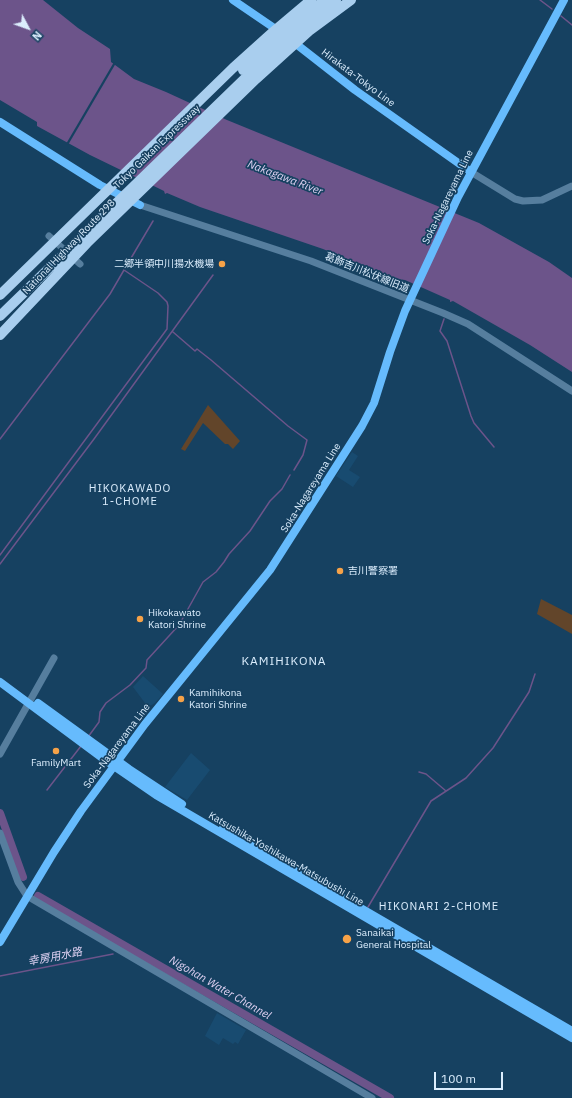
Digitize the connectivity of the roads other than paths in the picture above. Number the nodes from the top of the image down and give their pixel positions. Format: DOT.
graph roads {
  1 [pos="233,0"];
  2 [pos="311,0"];
  3 [pos="325,0"];
  4 [pos="336,0"];
  5 [pos="351,0"];
  6 [pos="564,0"];
  7 [pos="0,122"];
  8 [pos="471,172"];
  9 [pos="572,186"];
  10 [pos="140,205"];
  11 [pos="49,236"];
  12 [pos="73,245"];
  13 [pos="80,264"];
  14 [pos="0,295"];
  15 [pos="411,299"];
  16 [pos="0,307"];
  17 [pos="0,316"];
  18 [pos="0,326"];
  19 [pos="0,335"];
  20 [pos="572,391"];
  21 [pos="54,658"];
  22 [pos="0,675"];
  23 [pos="0,682"];
  24 [pos="30,701"];
  25 [pos="0,754"];
  26 [pos="116,764"];
  27 [pos="0,833"];
  28 [pos="27,896"];
  29 [pos="0,942"];
  30 [pos="572,1031"];
  31 [pos="572,1038"];
  32 [pos="372,1098"];
  1 -- 8 [label="main road, Hirakata-Tokyo Line"];
  2 -- 14 [label="highway, National Highway Route 298"];
  3 -- 16 [label="highway, Tokyo Gaikan Expressway"];
  4 -- 12 [label="highway, Tokyo Gaikan Expressway"];
  5 -- 19 [label="highway, National Highway Route 298"];
  6 -- 8 [label="main road, Soka-Nagareyama Line"];
  7 -- 10 [label="main road"];
  8 -- 9 [label="street"];
  8 -- 15 [label="main road, Soka-Nagareyama Line"];
  10 -- 15 [label="street, 葛飾吉川松伏線旧道"];
  11 -- 13 [label="street"];
  12 -- 17 [label="highway, Tokyo Gaikan Expressway"];
  12 -- 18 [label="highway"];
  15 -- 20 [label="street, 葛飾吉川松伏線旧道"];
  15 -- 26 [label="main road, Soka-Nagareyama Line"];
  21 -- 24 [label="street"];
  22 -- 24 [label="main road, Katsushika-Yoshikawa-Matsubushi Line"];
  23 -- 24 [label="main road, Katsushika-Yoshikawa-Matsubushi Line"];
  24 -- 25 [label="street"];
  24 -- 26 [label="main road, Katsushika-Yoshikawa-Matsubushi Line"];
  26 -- 28 [label="main road, Soka-Nagareyama Line"];
  26 -- 30 [label="main road, Katsushika-Yoshikawa-Matsubushi Line"];
  26 -- 31 [label="main road, Katsushika-Yoshikawa-Matsubushi Line"];
  27 -- 28 [label="street"];
  28 -- 29 [label="main road, Soka-Nagareyama Line"];
  28 -- 32 [label="street"];
}
